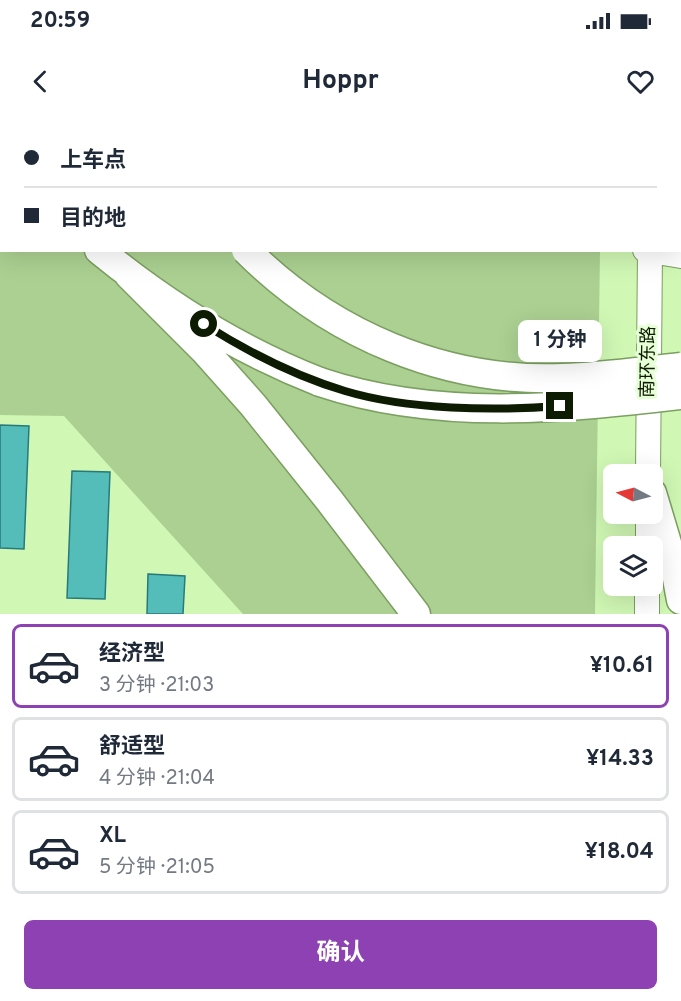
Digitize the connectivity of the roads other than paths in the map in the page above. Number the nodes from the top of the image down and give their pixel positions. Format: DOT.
graph roads {
  1 [pos="101,252"];
  2 [pos="248,252"];
  3 [pos="648,252"];
  4 [pos="655,252"];
  5 [pos="681,256"];
  6 [pos="129,275"];
  7 [pos="681,367"];
  8 [pos="681,395"];
  9 [pos="648,464"];
  10 [pos="661,524"];
  11 [pos="647,596"];
  12 [pos="681,600"];
  13 [pos="416,614"];
  14 [pos="647,614"];
  1 -- 6 [label="highway"];
  2 -- 7 [label="highway, bridge"];
  3 -- 9 [label="main road, 南环东路"];
  4 -- 5 [label="main road"];
  6 -- 8 [label="highway, bridge"];
  6 -- 13 [label="highway"];
  10 -- 12 [label="highway"];
  11 -- 14 [label="main road"];
}
